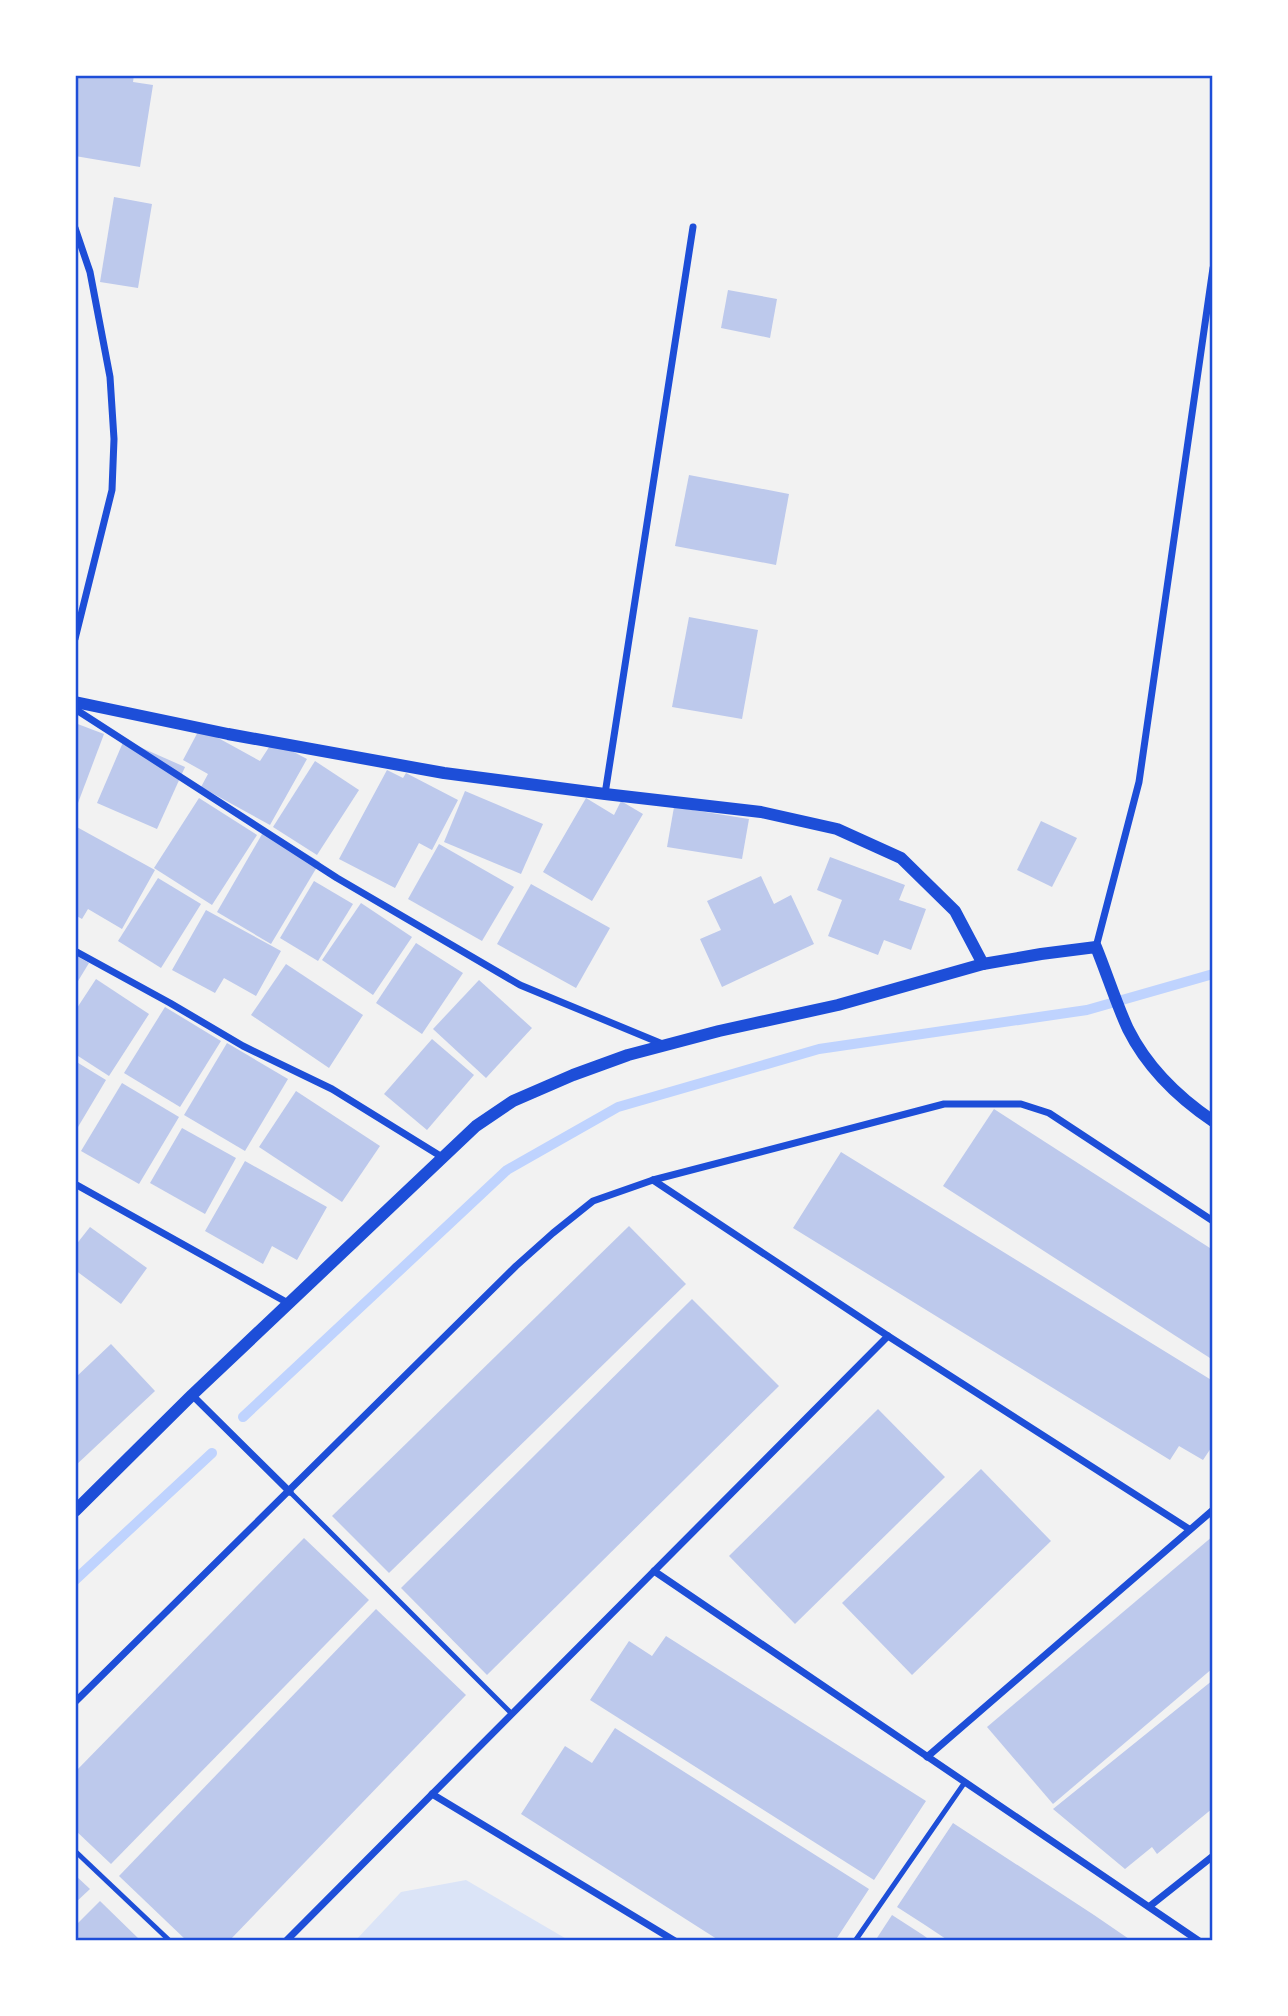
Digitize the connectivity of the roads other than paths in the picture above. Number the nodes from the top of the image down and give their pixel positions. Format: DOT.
graph roads {
  1 [pos="693,227"];
  2 [pos="75,228"];
  3 [pos="1213,268"];
  4 [pos="75,639"];
  5 [pos="75,702"];
  6 [pos="75,709"];
  7 [pos="605,794"];
  8 [pos="1096,947"];
  9 [pos="75,951"];
  10 [pos="983,964"];
  11 [pos="666,1045"];
  12 [pos="1213,1121"];
  13 [pos="442,1157"];
  14 [pos="653,1180"];
  15 [pos="75,1184"];
  16 [pos="1213,1221"];
  17 [pos="288,1303"];
  18 [pos="888,1336"];
  19 [pos="192,1395"];
  20 [pos="290,1492"];
  21 [pos="1213,1510"];
  22 [pos="75,1511"];
  23 [pos="1189,1529"];
  24 [pos="654,1571"];
  25 [pos="75,1702"];
  26 [pos="512,1714"];
  27 [pos="927,1757"];
  28 [pos="965,1782"];
  29 [pos="432,1794"];
  30 [pos="75,1851"];
  31 [pos="1213,1856"];
  32 [pos="1150,1906"];
  33 [pos="170,1941"];
  34 [pos="286,1941"];
  35 [pos="675,1941"];
  36 [pos="855,1941"];
  37 [pos="1199,1941"];
  1 -- 7 [label="street"];
  2 -- 4 [label="street"];
  3 -- 8 [label="street"];
  5 -- 7 [label="street"];
  6 -- 11 [label="street"];
  7 -- 10 [label="street"];
  8 -- 10 [label="street"];
  8 -- 12 [label="street"];
  9 -- 13 [label="street"];
  10 -- 11 [label="street"];
  11 -- 13 [label="street"];
  13 -- 17 [label="street"];
  14 -- 16 [label="street"];
  14 -- 18 [label="street"];
  14 -- 20 [label="street"];
  15 -- 17 [label="street"];
  17 -- 19 [label="street"];
  18 -- 23 [label="street"];
  18 -- 24 [label="street"];
  19 -- 20 [label="street"];
  19 -- 22 [label="street"];
  20 -- 25 [label="street"];
  20 -- 26 [label="lane"];
  21 -- 23 [label="street"];
  23 -- 27 [label="street"];
  24 -- 26 [label="street"];
  24 -- 27 [label="street"];
  26 -- 29 [label="street"];
  27 -- 28 [label="street"];
  28 -- 32 [label="street"];
  28 -- 36 [label="lane"];
  29 -- 34 [label="street"];
  29 -- 35 [label="street"];
  30 -- 33 [label="lane"];
  31 -- 32 [label="street"];
  32 -- 37 [label="street"];
}
